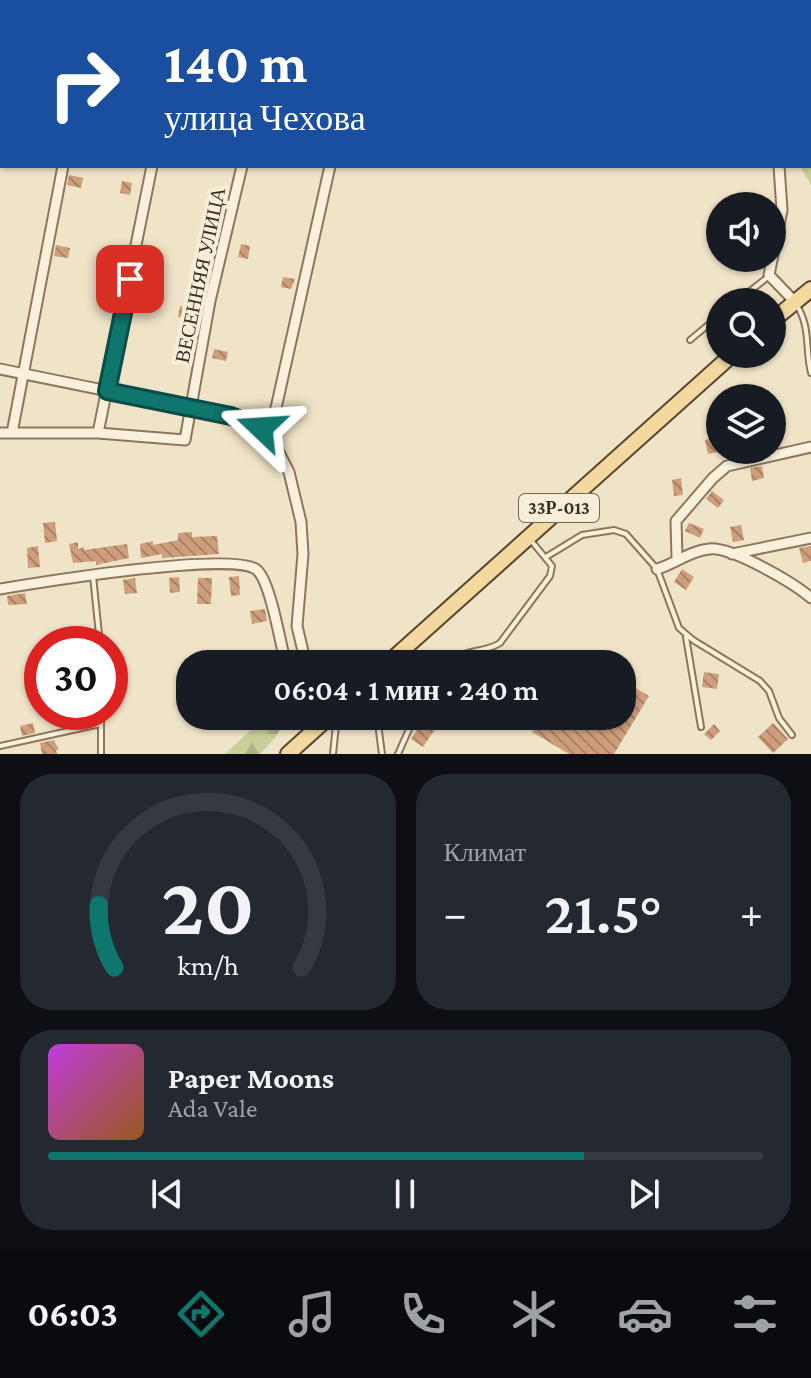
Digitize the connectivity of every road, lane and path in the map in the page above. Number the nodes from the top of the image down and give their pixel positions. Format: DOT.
graph roads {
  1 [pos="63,168"];
  2 [pos="152,168"];
  3 [pos="242,168"];
  4 [pos="330,168"];
  5 [pos="779,168"];
  6 [pos="769,275"];
  7 [pos="753,288"];
  8 [pos="811,289"];
  9 [pos="795,302"];
  10 [pos="786,309"];
  11 [pos="706,327"];
  12 [pos="690,340"];
  13 [pos="717,368"];
  14 [pos="0,369"];
  15 [pos="811,373"];
  16 [pos="23,374"];
  17 [pos="107,391"];
  18 [pos="191,408"];
  19 [pos="0,433"];
  20 [pos="12,433"];
  21 [pos="98,433"];
  22 [pos="270,435"];
  23 [pos="811,447"];
  24 [pos="528,537"];
  25 [pos="811,538"];
  26 [pos="732,554"];
  27 [pos="546,557"];
  28 [pos="677,558"];
  29 [pos="657,569"];
  30 [pos="93,576"];
  31 [pos="0,589"];
  32 [pos="811,598"];
  33 [pos="98,626"];
  34 [pos="685,635"];
  35 [pos="282,650"];
  36 [pos="303,650"];
  37 [pos="403,650"];
  38 [pos="478,650"];
  39 [pos="701,727"];
  40 [pos="73,730"];
  41 [pos="100,730"];
  42 [pos="314,730"];
  43 [pos="329,730"];
  44 [pos="379,730"];
  45 [pos="409,730"];
  46 [pos="792,735"];
  47 [pos="0,746"];
  48 [pos="101,754"];
  49 [pos="288,754"];
  50 [pos="333,754"];
  51 [pos="382,754"];
  52 [pos="398,754"];
  1 -- 16 [label="street"];
  2 -- 17 [label="street"];
  3 -- 18 [label="street, ВЕСЕННЯЯ УЛИЦА"];
  4 -- 22 [label="street"];
  5 -- 6 [label="street"];
  6 -- 7 [label="lane"];
  6 -- 9 [label="street"];
  8 -- 9 [label="main road"];
  9 -- 10 [label="main road"];
  9 -- 15 [label="lane"];
  11 -- 12 [label="lane"];
  13 -- 24 [label="main road, 33Р-013"];
  14 -- 16 [label="street"];
  16 -- 17 [label="street"];
  16 -- 20 [label="street"];
  17 -- 18 [label="street"];
  17 -- 21 [label="street"];
  18 -- 21 [label="street, ВЕСЕННЯЯ УЛИЦА"];
  18 -- 22 [label="street"];
  19 -- 20 [label="street"];
  20 -- 21 [label="street"];
  22 -- 36 [label="street"];
  23 -- 28 [label="street"];
  24 -- 27 [label="lane"];
  24 -- 37 [label="main road, 33Р-013"];
  25 -- 26 [label="street"];
  26 -- 28 [label="street"];
  26 -- 32 [label="street"];
  27 -- 29 [label="lane"];
  27 -- 38 [label="lane"];
  28 -- 29 [label="street"];
  29 -- 34 [label="lane"];
  30 -- 31 [label="street"];
  30 -- 33 [label="lane"];
  30 -- 35 [label="street"];
  34 -- 39 [label="lane"];
  34 -- 46 [label="lane"];
  40 -- 47 [label="lane"];
  41 -- 48 [label="lane"];
  42 -- 49 [label="main road"];
  43 -- 50 [label="lane"];
  44 -- 51 [label="lane"];
  45 -- 52 [label="lane"];
}
